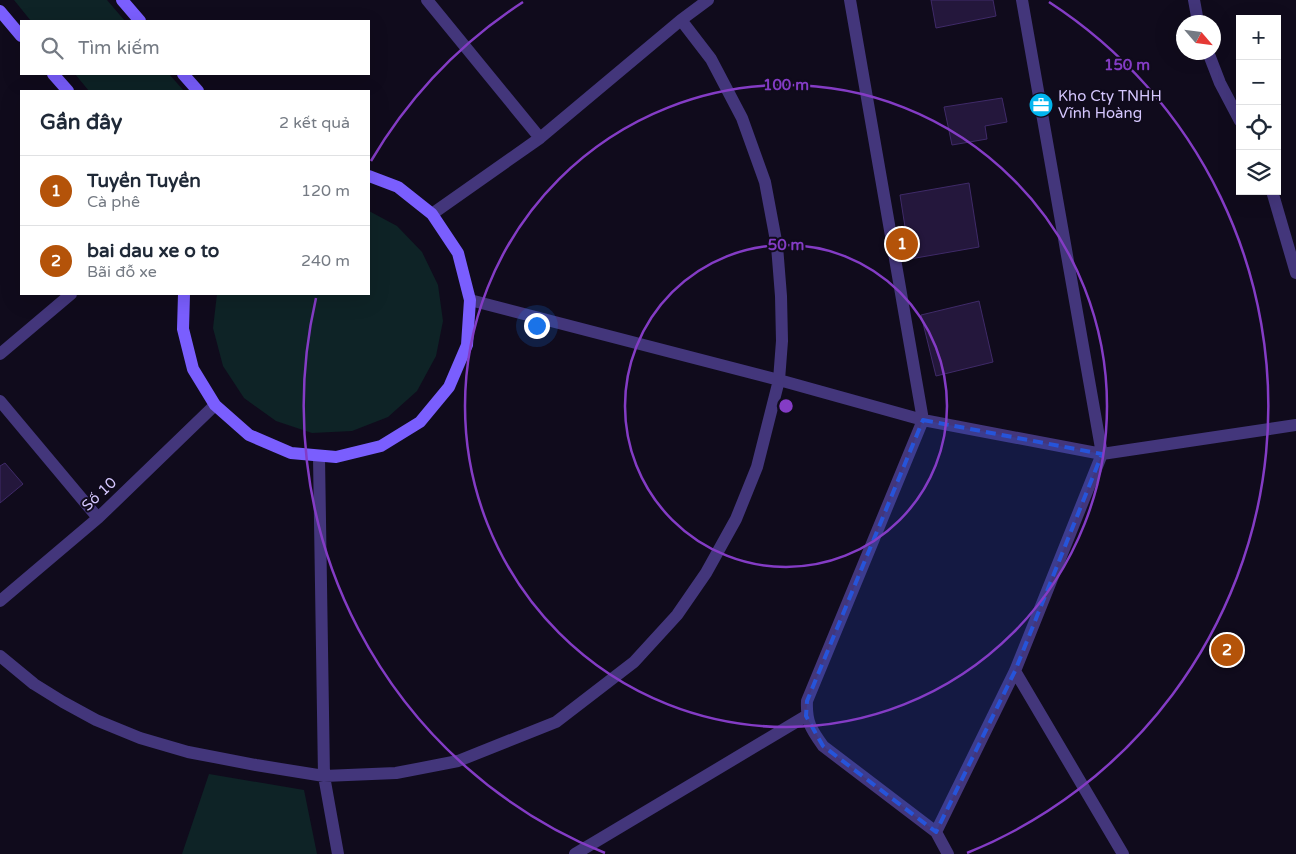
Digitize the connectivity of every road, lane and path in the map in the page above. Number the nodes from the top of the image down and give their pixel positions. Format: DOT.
graph roads {
  1 [pos="122,0"];
  2 [pos="427,0"];
  3 [pos="708,0"];
  4 [pos="850,0"];
  5 [pos="1022,0"];
  6 [pos="1194,0"];
  7 [pos="0,11"];
  8 [pos="1197,15"];
  9 [pos="139,20"];
  10 [pos="681,20"];
  11 [pos="20,35"];
  12 [pos="1211,60"];
  13 [pos="54,75"];
  14 [pos="184,75"];
  15 [pos="67,90"];
  16 [pos="197,90"];
  17 [pos="1236,113"];
  18 [pos="540,138"];
  19 [pos="370,176"];
  20 [pos="1273,195"];
  21 [pos="432,214"];
  22 [pos="1296,273"];
  23 [pos="70,295"];
  24 [pos="184,295"];
  25 [pos="470,300"];
  26 [pos="0,354"];
  27 [pos="779,380"];
  28 [pos="0,401"];
  29 [pos="215,405"];
  30 [pos="923,420"];
  31 [pos="1296,425"];
  32 [pos="1102,454"];
  33 [pos="319,457"];
  34 [pos="98,518"];
  35 [pos="0,601"];
  36 [pos="0,656"];
  37 [pos="1015,671"];
  38 [pos="806,716"];
  39 [pos="324,776"];
  40 [pos="936,832"];
  41 [pos="338,854"];
  42 [pos="575,854"];
  43 [pos="948,854"];
  44 [pos="1123,854"];
  1 -- 9 [label="street"];
  2 -- 18 [label="street"];
  3 -- 10 [label="street"];
  4 -- 30 [label="street"];
  5 -- 32 [label="street"];
  6 -- 8 [label="street"];
  7 -- 11 [label="street"];
  10 -- 18 [label="street"];
  10 -- 27 [label="street"];
  12 -- 17 [label="street"];
  13 -- 15 [label="street"];
  14 -- 16 [label="street"];
  18 -- 21 [label="street"];
  19 -- 21 [label="street"];
  20 -- 22 [label="street"];
  21 -- 25 [label="street"];
  23 -- 26 [label="street"];
  24 -- 29 [label="street"];
  25 -- 27 [label="street"];
  25 -- 33 [label="street"];
  27 -- 30 [label="street"];
  27 -- 39 [label="street"];
  28 -- 34 [label="street"];
  29 -- 33 [label="street"];
  29 -- 34 [label="street, Số 10"];
  30 -- 32 [label="street"];
  30 -- 38 [label="street"];
  31 -- 32 [label="street"];
  32 -- 37 [label="street"];
  33 -- 39 [label="street"];
  34 -- 35 [label="street, Số 10"];
  36 -- 39 [label="street"];
  37 -- 40 [label="street"];
  37 -- 44 [label="street"];
  38 -- 40 [label="street"];
  38 -- 42 [label="street"];
  39 -- 41 [label="street"];
  40 -- 43 [label="street"];
}
